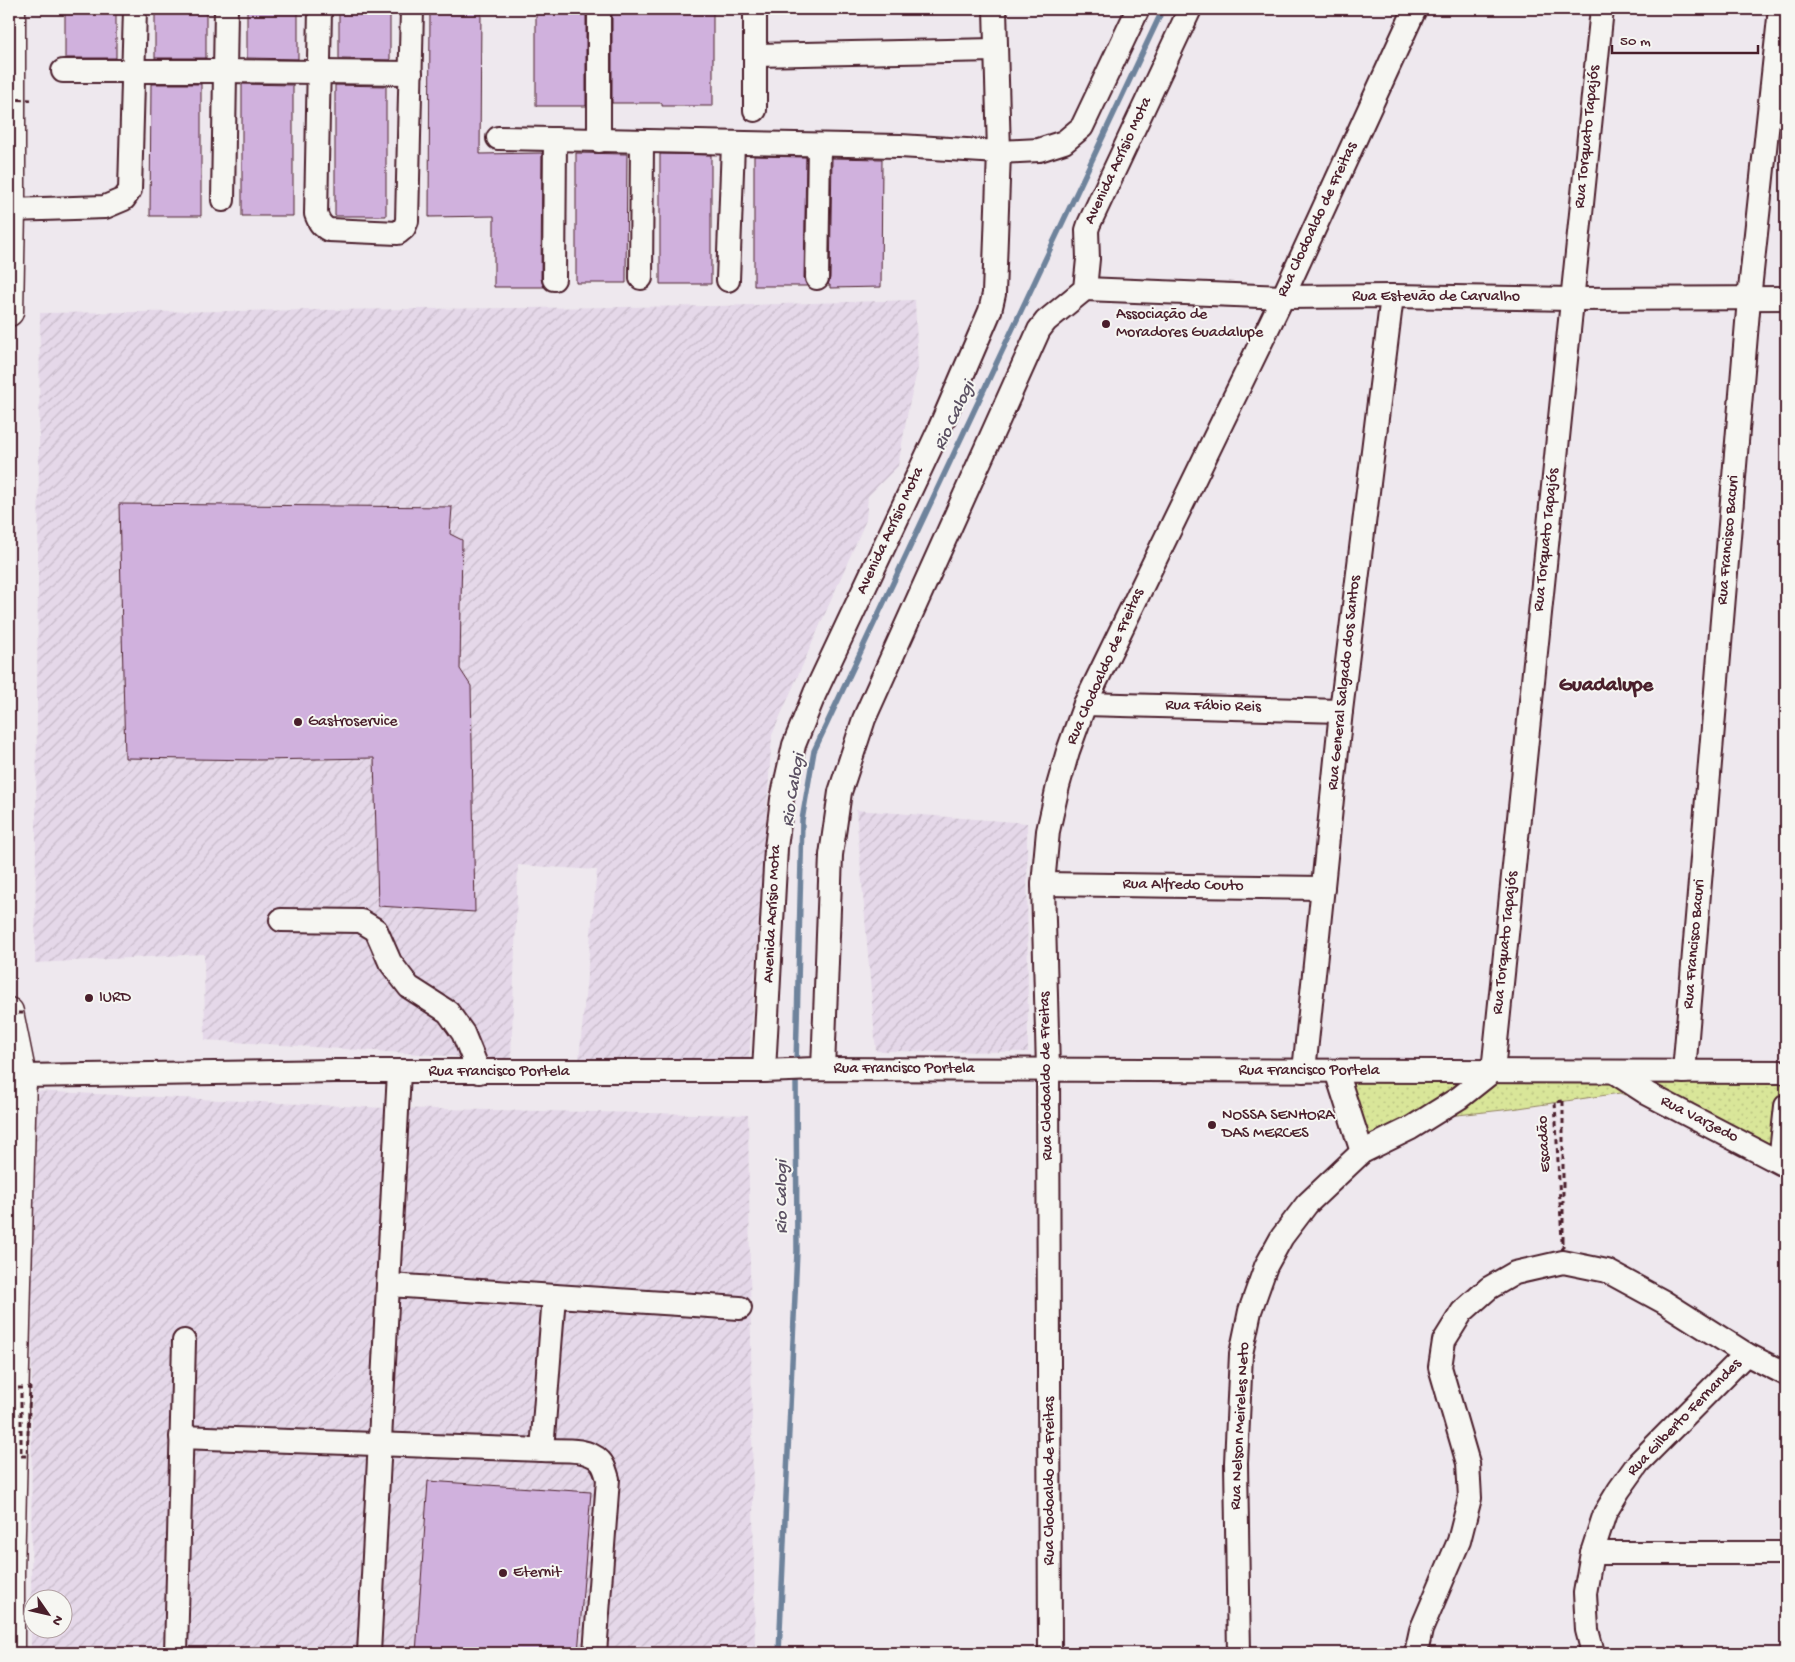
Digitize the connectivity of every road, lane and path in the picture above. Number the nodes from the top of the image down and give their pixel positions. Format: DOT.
graph roads {
  1 [pos="11,9"];
  2 [pos="135,9"];
  3 [pos="226,9"];
  4 [pos="320,9"];
  5 [pos="412,9"];
  6 [pos="599,9"];
  7 [pos="995,9"];
  8 [pos="1138,9"];
  9 [pos="1190,9"];
  10 [pos="1415,9"];
  11 [pos="1602,9"];
  12 [pos="1780,9"];
  13 [pos="755,10"];
  14 [pos="995,50"];
  15 [pos="755,55"];
  16 [pos="134,70"];
  17 [pos="63,71"];
  18 [pos="225,71"];
  19 [pos="318,72"];
  20 [pos="412,73"];
  21 [pos="9,99"];
  22 [pos="31,100"];
  23 [pos="755,110"];
  24 [pos="498,138"];
  25 [pos="555,139"];
  26 [pos="599,141"];
  27 [pos="642,142"];
  28 [pos="733,144"];
  29 [pos="819,145"];
  30 [pos="999,152"];
  31 [pos="223,200"];
  32 [pos="11,210"];
  33 [pos="641,278"];
  34 [pos="817,278"];
  35 [pos="554,279"];
  36 [pos="728,280"];
  37 [pos="1085,289"];
  38 [pos="1392,296"];
  39 [pos="1283,297"];
  40 [pos="1749,298"];
  41 [pos="1786,298"];
  42 [pos="1571,299"];
  43 [pos="9,312"];
  44 [pos="1085,704"];
  45 [pos="1341,711"];
  46 [pos="1043,884"];
  47 [pos="1323,888"];
  48 [pos="281,920"];
  49 [pos="14,1013"];
  50 [pos="819,1069"];
  51 [pos="769,1070"];
  52 [pos="1048,1070"];
  53 [pos="1304,1071"];
  54 [pos="1336,1071"];
  55 [pos="1493,1071"];
  56 [pos="399,1072"];
  57 [pos="479,1072"];
  58 [pos="1614,1072"];
  59 [pos="1684,1072"];
  60 [pos="1786,1072"];
  61 [pos="22,1076"];
  62 [pos="1786,1106"];
  63 [pos="1362,1152"];
  64 [pos="1783,1164"];
  65 [pos="1563,1262"];
  66 [pos="388,1285"];
  67 [pos="554,1296"];
  68 [pos="740,1308"];
  69 [pos="184,1341"];
  70 [pos="1746,1354"];
  71 [pos="1786,1374"];
  72 [pos="9,1388"];
  73 [pos="21,1391"];
  74 [pos="181,1438"];
  75 [pos="380,1446"];
  76 [pos="542,1450"];
  77 [pos="1592,1553"];
  78 [pos="1786,1553"];
  79 [pos="10,1653"];
  80 [pos="176,1653"];
  81 [pos="368,1653"];
  82 [pos="595,1653"];
  83 [pos="1050,1653"];
  84 [pos="1238,1653"];
  85 [pos="1416,1653"];
  86 [pos="1593,1653"];
  1 -- 32 [label="main road"];
  2 -- 16 [label="street"];
  3 -- 18 [label="street"];
  4 -- 19 [label="street"];
  5 -- 20 [label="street"];
  6 -- 26 [label="street"];
  7 -- 14 [label="street, Avenida Acrísio Mota"];
  8 -- 30 [label="street"];
  9 -- 37 [label="street, Avenida Acrísio Mota"];
  10 -- 39 [label="street, Rua Clodoaldo de Freitas"];
  11 -- 42 [label="street, Rua Torquato Tapajós"];
  12 -- 40 [label="street, Rua Francisco Bacuri"];
  13 -- 15 [label="street"];
  14 -- 15 [label="street"];
  14 -- 30 [label="street, Avenida Acrísio Mota"];
  15 -- 23 [label="street"];
  16 -- 17 [label="street"];
  16 -- 18 [label="street"];
  16 -- 32 [label="street"];
  18 -- 19 [label="street"];
  18 -- 31 [label="street"];
  19 -- 20 [label="street"];
  19 -- 20 [label="street"];
  21 -- 22 [label="path, bridge"];
  24 -- 25 [label="street"];
  25 -- 26 [label="street"];
  25 -- 35 [label="street"];
  26 -- 27 [label="street"];
  27 -- 28 [label="street"];
  27 -- 33 [label="street"];
  28 -- 29 [label="street"];
  28 -- 36 [label="street"];
  29 -- 30 [label="street"];
  29 -- 34 [label="street"];
  30 -- 51 [label="street, Avenida Acrísio Mota"];
  32 -- 43 [label="main road"];
  37 -- 39 [label="street, Rua Estevão de Carvalho"];
  37 -- 50 [label="street"];
  38 -- 39 [label="street, Rua Estevão de Carvalho"];
  38 -- 42 [label="street, Rua Estevão de Carvalho"];
  38 -- 45 [label="street, Rua General Salgado dos Santos"];
  39 -- 44 [label="street, Rua Clodoaldo de Freitas"];
  40 -- 41 [label="street, Rua Estevão de Carvalho"];
  40 -- 42 [label="street, Rua Estevão de Carvalho"];
  40 -- 59 [label="street, Rua Francisco Bacuri"];
  42 -- 55 [label="street, Rua Torquato Tapajós"];
  44 -- 45 [label="street, Rua Fábio Reis"];
  44 -- 46 [label="street, Rua Clodoaldo de Freitas"];
  45 -- 47 [label="street, Rua General Salgado dos Santos"];
  46 -- 47 [label="street, Rua Alfredo Couto"];
  46 -- 52 [label="street, Rua Clodoaldo de Freitas"];
  47 -- 53 [label="street, Rua General Salgado dos Santos"];
  48 -- 57 [label="street"];
  49 -- 61 [label="main road"];
  50 -- 51 [label="street, Rua Francisco Portela"];
  50 -- 52 [label="street, Rua Francisco Portela"];
  51 -- 57 [label="street, Rua Francisco Portela"];
  52 -- 53 [label="street, Rua Francisco Portela"];
  52 -- 83 [label="street, Rua Clodoaldo de Freitas"];
  53 -- 54 [label="street, Rua Francisco Portela"];
  54 -- 55 [label="street, Rua Francisco Portela"];
  54 -- 63 [label="street"];
  55 -- 58 [label="street, Rua Francisco Portela"];
  55 -- 63 [label="street, Rua Nelson Meireles Neto"];
  56 -- 57 [label="street, Rua Francisco Portela"];
  56 -- 61 [label="street, Rua Francisco Portela"];
  56 -- 66 [label="street"];
  58 -- 59 [label="street, Rua Francisco Portela"];
  58 -- 64 [label="street, Rua Varzedo"];
  59 -- 60 [label="street, Rua Francisco Portela"];
  61 -- 79 [label="main road"];
  62 -- 64 [label="street"];
  63 -- 84 [label="street, Rua Nelson Meireles Neto"];
  65 -- 65 [label="path, Escadão"];
  65 -- 70 [label="street"];
  65 -- 85 [label="street"];
  66 -- 67 [label="street"];
  66 -- 75 [label="street"];
  67 -- 68 [label="street"];
  67 -- 76 [label="street"];
  69 -- 74 [label="street"];
  70 -- 71 [label="street"];
  70 -- 77 [label="street, Rua Gilberto Fernandes"];
  72 -- 73 [label="path, bridge"];
  74 -- 75 [label="street"];
  74 -- 80 [label="street"];
  75 -- 76 [label="street"];
  75 -- 81 [label="street"];
  76 -- 82 [label="street"];
  77 -- 78 [label="street"];
  77 -- 86 [label="street, Rua Gilberto Fernandes"];
}
